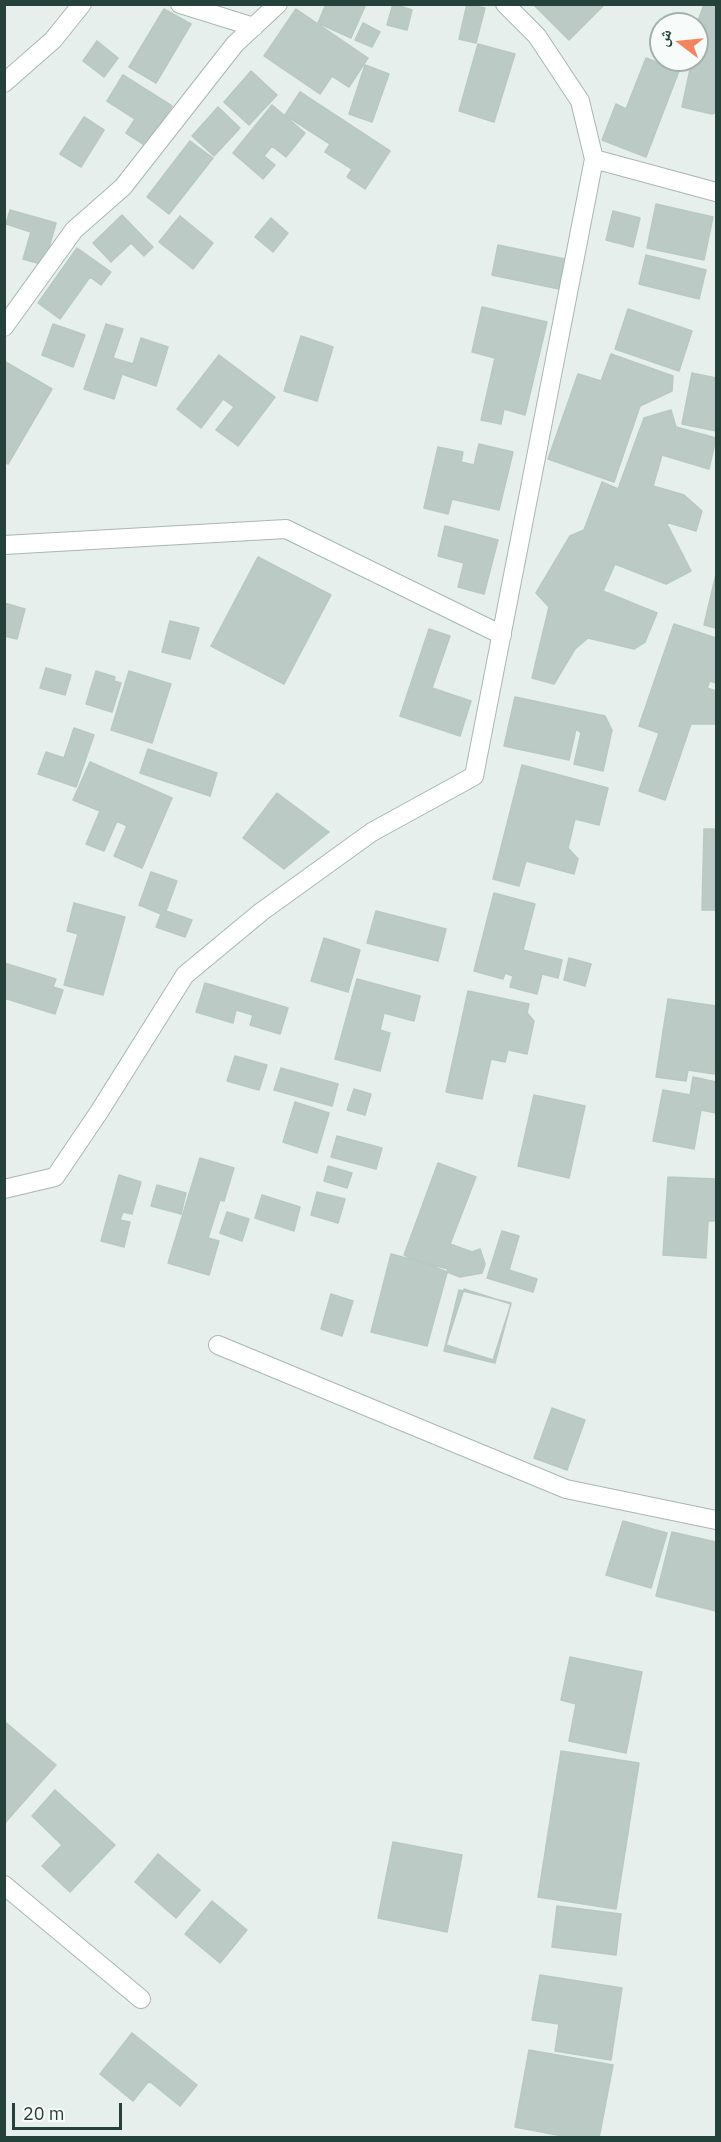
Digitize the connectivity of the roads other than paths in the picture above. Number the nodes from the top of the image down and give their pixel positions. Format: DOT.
graph roads {
  1 [pos="82,4"];
  2 [pos="180,4"];
  3 [pos="278,4"];
  4 [pos="505,4"];
  5 [pos="254,27"];
  6 [pos="4,83"];
  7 [pos="594,159"];
  8 [pos="717,192"];
  9 [pos="4,327"];
  10 [pos="4,545"];
  11 [pos="502,635"];
  12 [pos="4,1190"];
  13 [pos="218,1345"];
  14 [pos="717,1520"];
  15 [pos="4,1885"];
  16 [pos="141,1999"];
  1 -- 6 [label="street"];
  2 -- 5 [label="street"];
  3 -- 5 [label="street"];
  4 -- 7 [label="street"];
  5 -- 9 [label="street"];
  7 -- 8 [label="street"];
  7 -- 11 [label="street"];
  10 -- 11 [label="street"];
  11 -- 12 [label="street"];
  13 -- 14 [label="street"];
  15 -- 16 [label="street"];
}
